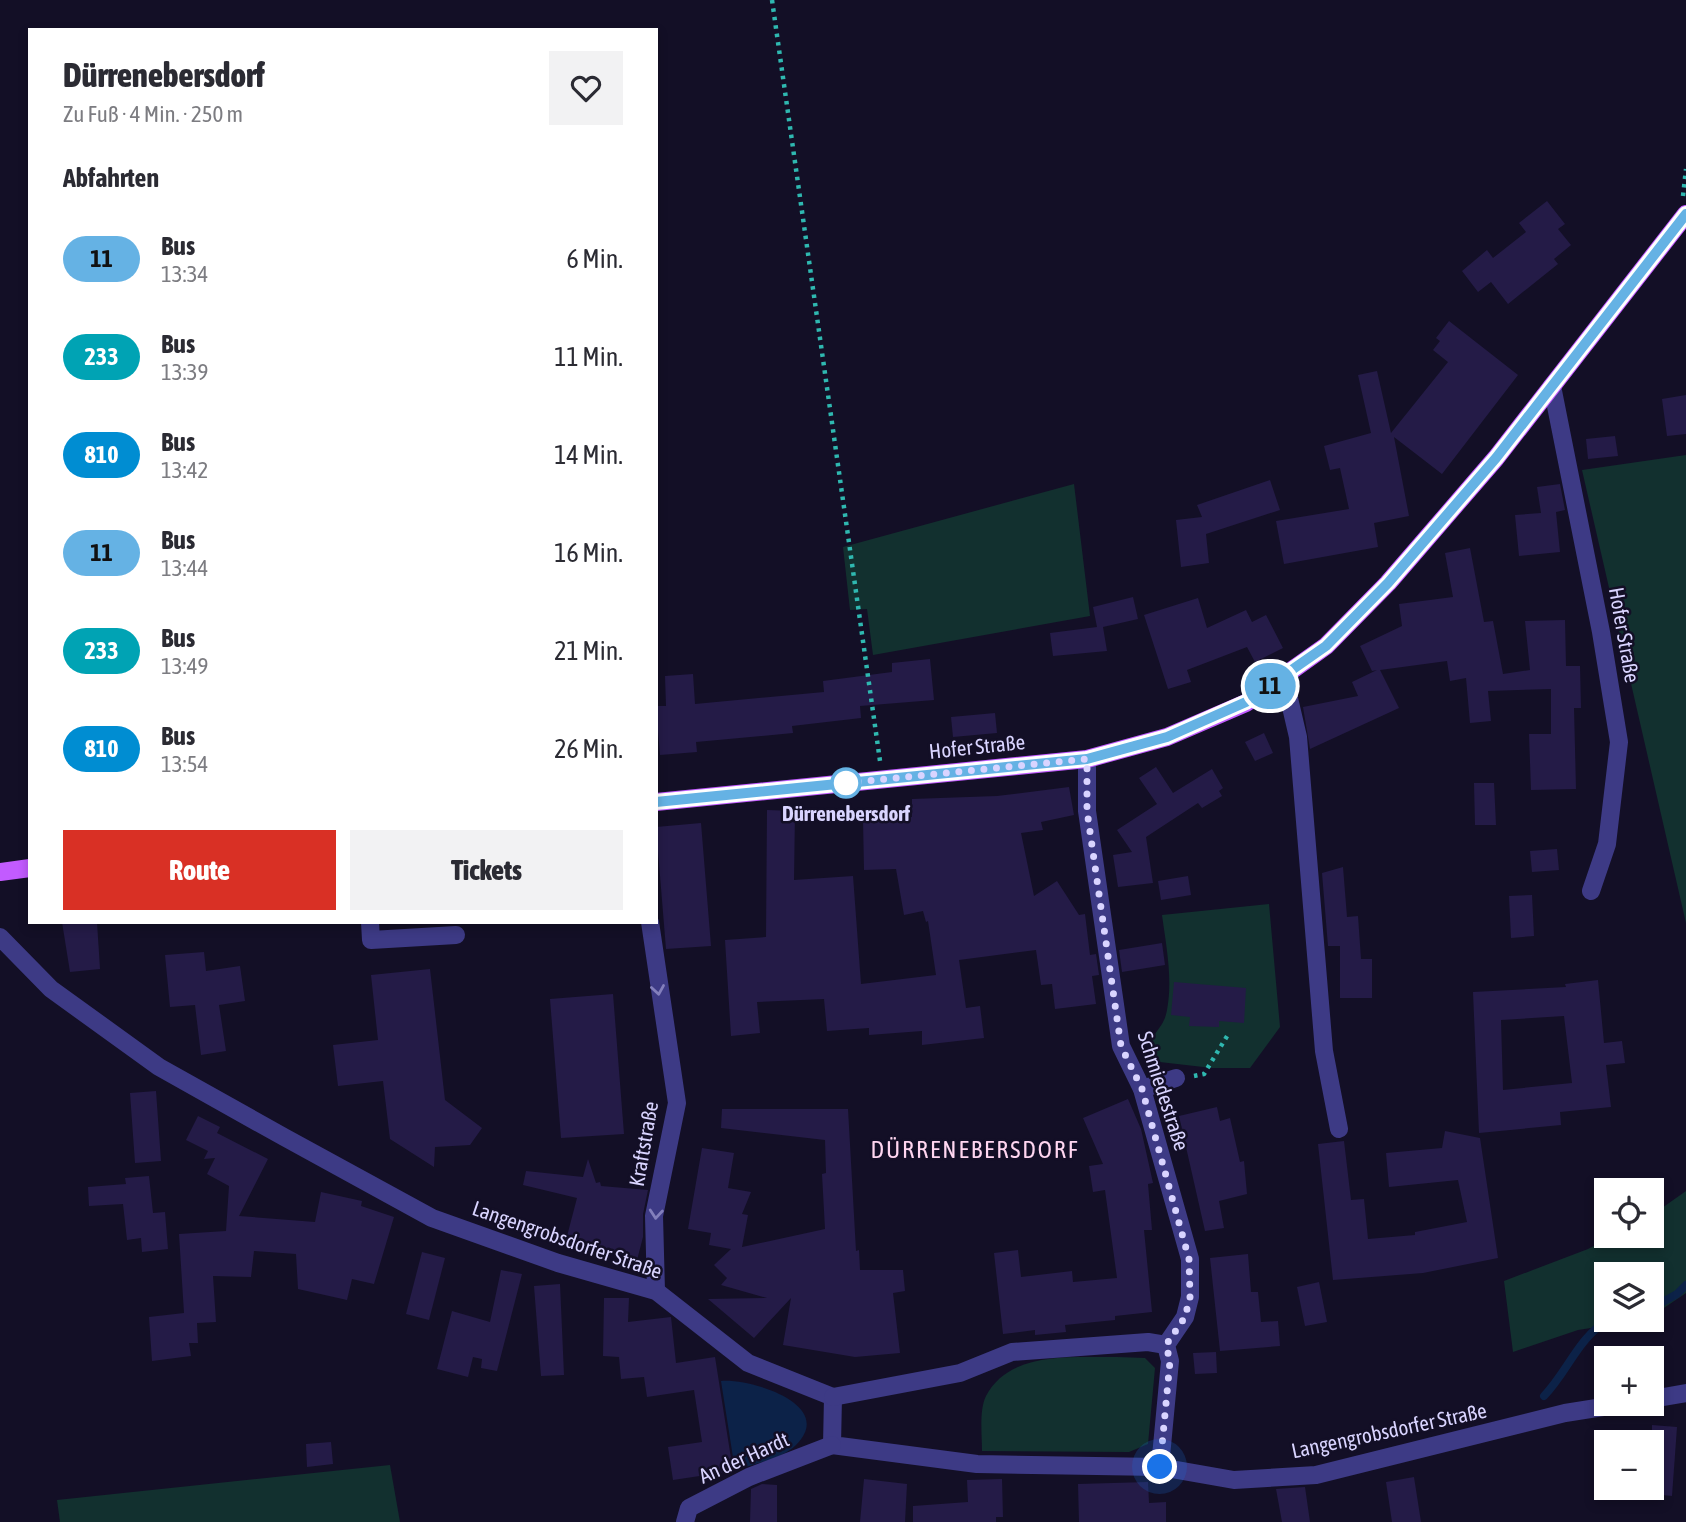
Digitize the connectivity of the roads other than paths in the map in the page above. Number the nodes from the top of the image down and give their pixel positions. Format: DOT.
graph roads {
  1 [pos="1686,214"];
  2 [pos="1552,386"];
  3 [pos="1284,677"];
  4 [pos="1087,759"];
  5 [pos="658,802"];
  6 [pos="28,869"];
  7 [pos="0,872"];
  8 [pos="1591,891"];
  9 [pos="370,924"];
  10 [pos="650,924"];
  11 [pos="456,934"];
  12 [pos="0,937"];
  13 [pos="1176,1078"];
  14 [pos="1142,1089"];
  15 [pos="1339,1129"];
  16 [pos="656,1291"];
  17 [pos="1166,1345"];
  18 [pos="1686,1393"];
  19 [pos="833,1397"];
  20 [pos="1664,1397"];
  21 [pos="1594,1408"];
  22 [pos="832,1445"];
  23 [pos="1160,1467"];
  24 [pos="685,1522"];
  1 -- 2 [label="main road, Hofer Straße"];
  2 -- 3 [label="main road, Hofer Straße"];
  2 -- 8 [label="street, Hofer Straße"];
  3 -- 4 [label="main road, Hofer Straße"];
  3 -- 15 [label="street"];
  4 -- 5 [label="main road, Hofer Straße"];
  4 -- 14 [label="street, Schmiedestraße"];
  6 -- 7 [label="main road"];
  9 -- 11 [label="street"];
  10 -- 16 [label="street, Kraftstraße, one-way"];
  12 -- 16 [label="street, Langengrobsdorfer Straße"];
  13 -- 14 [label="street"];
  14 -- 17 [label="street, Schmiedestraße"];
  16 -- 19 [label="street, Langengrobsdorfer Straße"];
  17 -- 19 [label="street"];
  17 -- 23 [label="street"];
  18 -- 20 [label="street"];
  19 -- 22 [label="street"];
  21 -- 23 [label="street, Langengrobsdorfer Straße"];
  22 -- 23 [label="street, Langengrobsdorfer Straße"];
  22 -- 24 [label="street, An der Hardt"];
}
